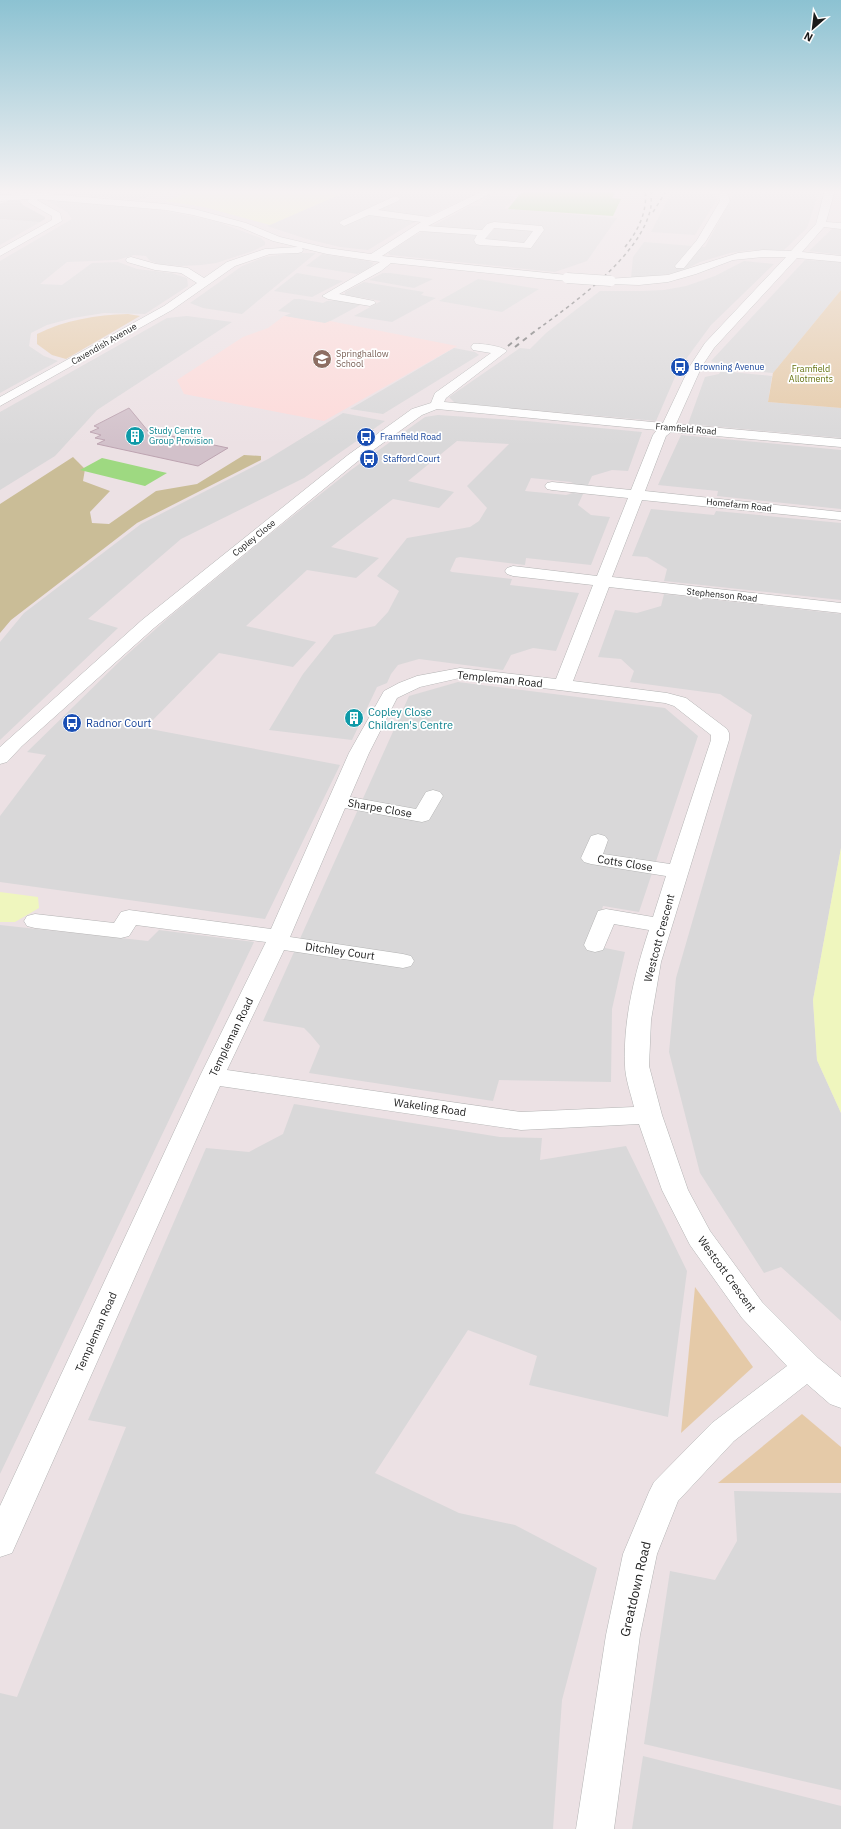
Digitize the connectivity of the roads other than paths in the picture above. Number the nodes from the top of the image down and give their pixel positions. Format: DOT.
graph roads {
  1 [pos="193,275"];
  2 [pos="214,275"];
  3 [pos="365,275"];
  4 [pos="541,275"];
  5 [pos="682,275"];
  6 [pos="774,275"];
  7 [pos="204,282"];
  8 [pos="370,303"];
  9 [pos="477,347"];
  10 [pos="0,402"];
  11 [pos="436,405"];
  12 [pos="668,427"];
  13 [pos="841,443"];
  14 [pos="552,486"];
  15 [pos="636,495"];
  16 [pos="841,516"];
  17 [pos="513,571"];
  18 [pos="603,581"];
  19 [pos="841,608"];
  20 [pos="562,686"];
  21 [pos="0,758"];
  22 [pos="433,796"];
  23 [pos="339,801"];
  24 [pos="598,840"];
  25 [pos="678,872"];
  26 [pos="35,921"];
  27 [pos="661,925"];
  28 [pos="278,940"];
  29 [pos="595,945"];
  30 [pos="402,960"];
  31 [pos="212,1076"];
  32 [pos="649,1115"];
  33 [pos="807,1367"];
  34 [pos="841,1395"];
  35 [pos="0,1542"];
  36 [pos="595,1829"];
  1 -- 7 [label="street"];
  2 -- 7 [label="street, Cavendish Avenue"];
  3 -- 8 [label="street"];
  4 -- 5 [label="street, bridge"];
  6 -- 12 [label="street"];
  7 -- 10 [label="street, Cavendish Avenue"];
  9 -- 11 [label="street"];
  11 -- 12 [label="street, Framfield Road"];
  11 -- 21 [label="street, Copley Close"];
  12 -- 13 [label="street, Framfield Road"];
  12 -- 15 [label="street"];
  14 -- 15 [label="street"];
  15 -- 16 [label="street, Homefarm Road"];
  15 -- 18 [label="street"];
  17 -- 18 [label="street"];
  18 -- 19 [label="street, Stephenson Road"];
  18 -- 20 [label="street"];
  20 -- 23 [label="street, Templeman Road"];
  20 -- 25 [label="street, Westcott Crescent"];
  22 -- 23 [label="street, Sharpe Close"];
  23 -- 28 [label="street, Templeman Road"];
  24 -- 25 [label="street, Cotts Close"];
  25 -- 27 [label="street, Westcott Crescent"];
  26 -- 28 [label="street, Ditchley Court"];
  27 -- 29 [label="street"];
  27 -- 32 [label="street, Westcott Crescent"];
  28 -- 30 [label="street, Ditchley Court"];
  28 -- 31 [label="street, Templeman Road"];
  31 -- 32 [label="street, Wakeling Road"];
  31 -- 35 [label="street, Templeman Road"];
  32 -- 33 [label="street, Westcott Crescent"];
  33 -- 34 [label="street, Westcott Crescent"];
  33 -- 36 [label="street, Greatdown Road"];
}
